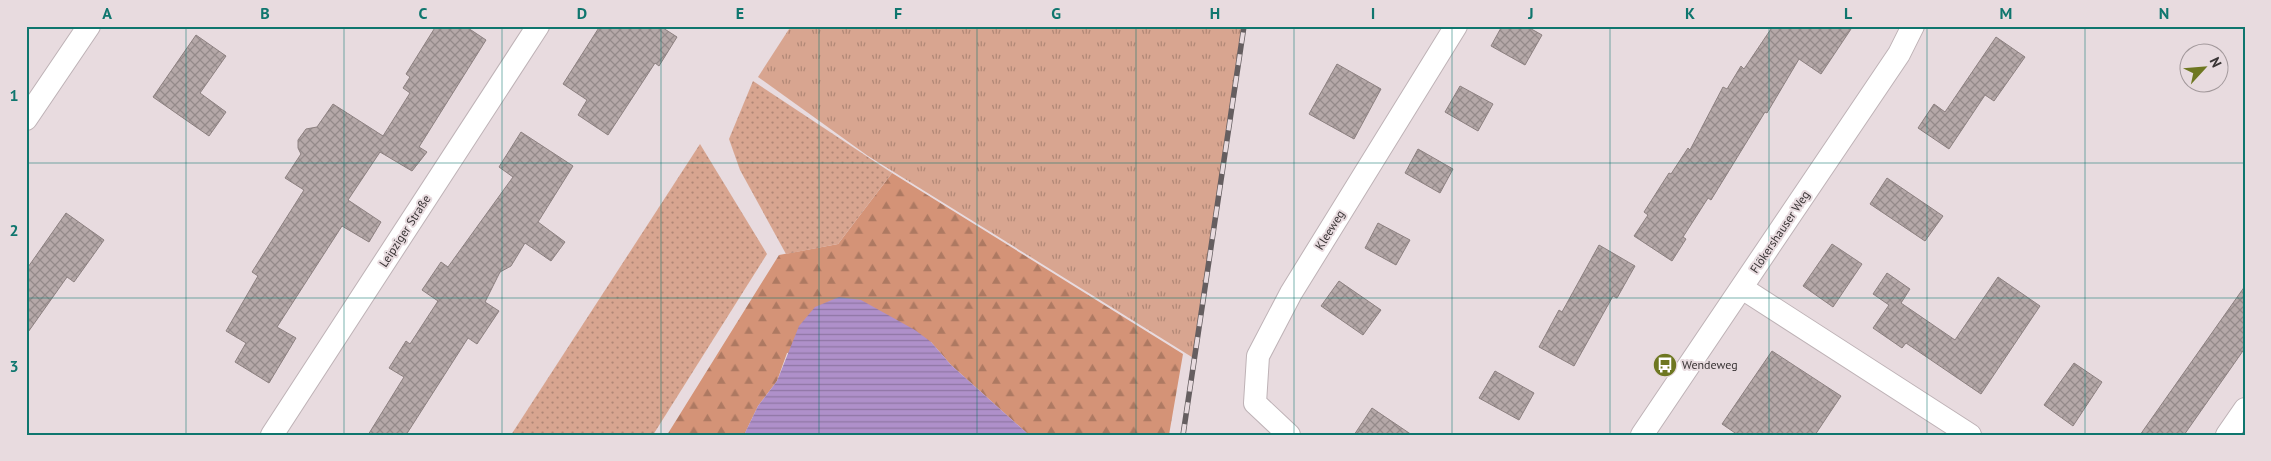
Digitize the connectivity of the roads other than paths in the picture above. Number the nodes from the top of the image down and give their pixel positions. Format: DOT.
graph roads {
  1 [pos="89,26"];
  2 [pos="538,26"];
  3 [pos="1456,26"];
  4 [pos="1913,26"];
  5 [pos="26,119"];
  6 [pos="1742,288"];
  7 [pos="272,435"];
  8 [pos="1289,435"];
  9 [pos="1642,435"];
  10 [pos="1970,435"];
  1 -- 5 [label="street"];
  2 -- 7 [label="street, Leipziger Straße"];
  3 -- 8 [label="street, Kleeweg"];
  4 -- 6 [label="street, Flökershauser Weg"];
  6 -- 9 [label="street, Flökershauser Weg"];
  6 -- 10 [label="street"];
}
